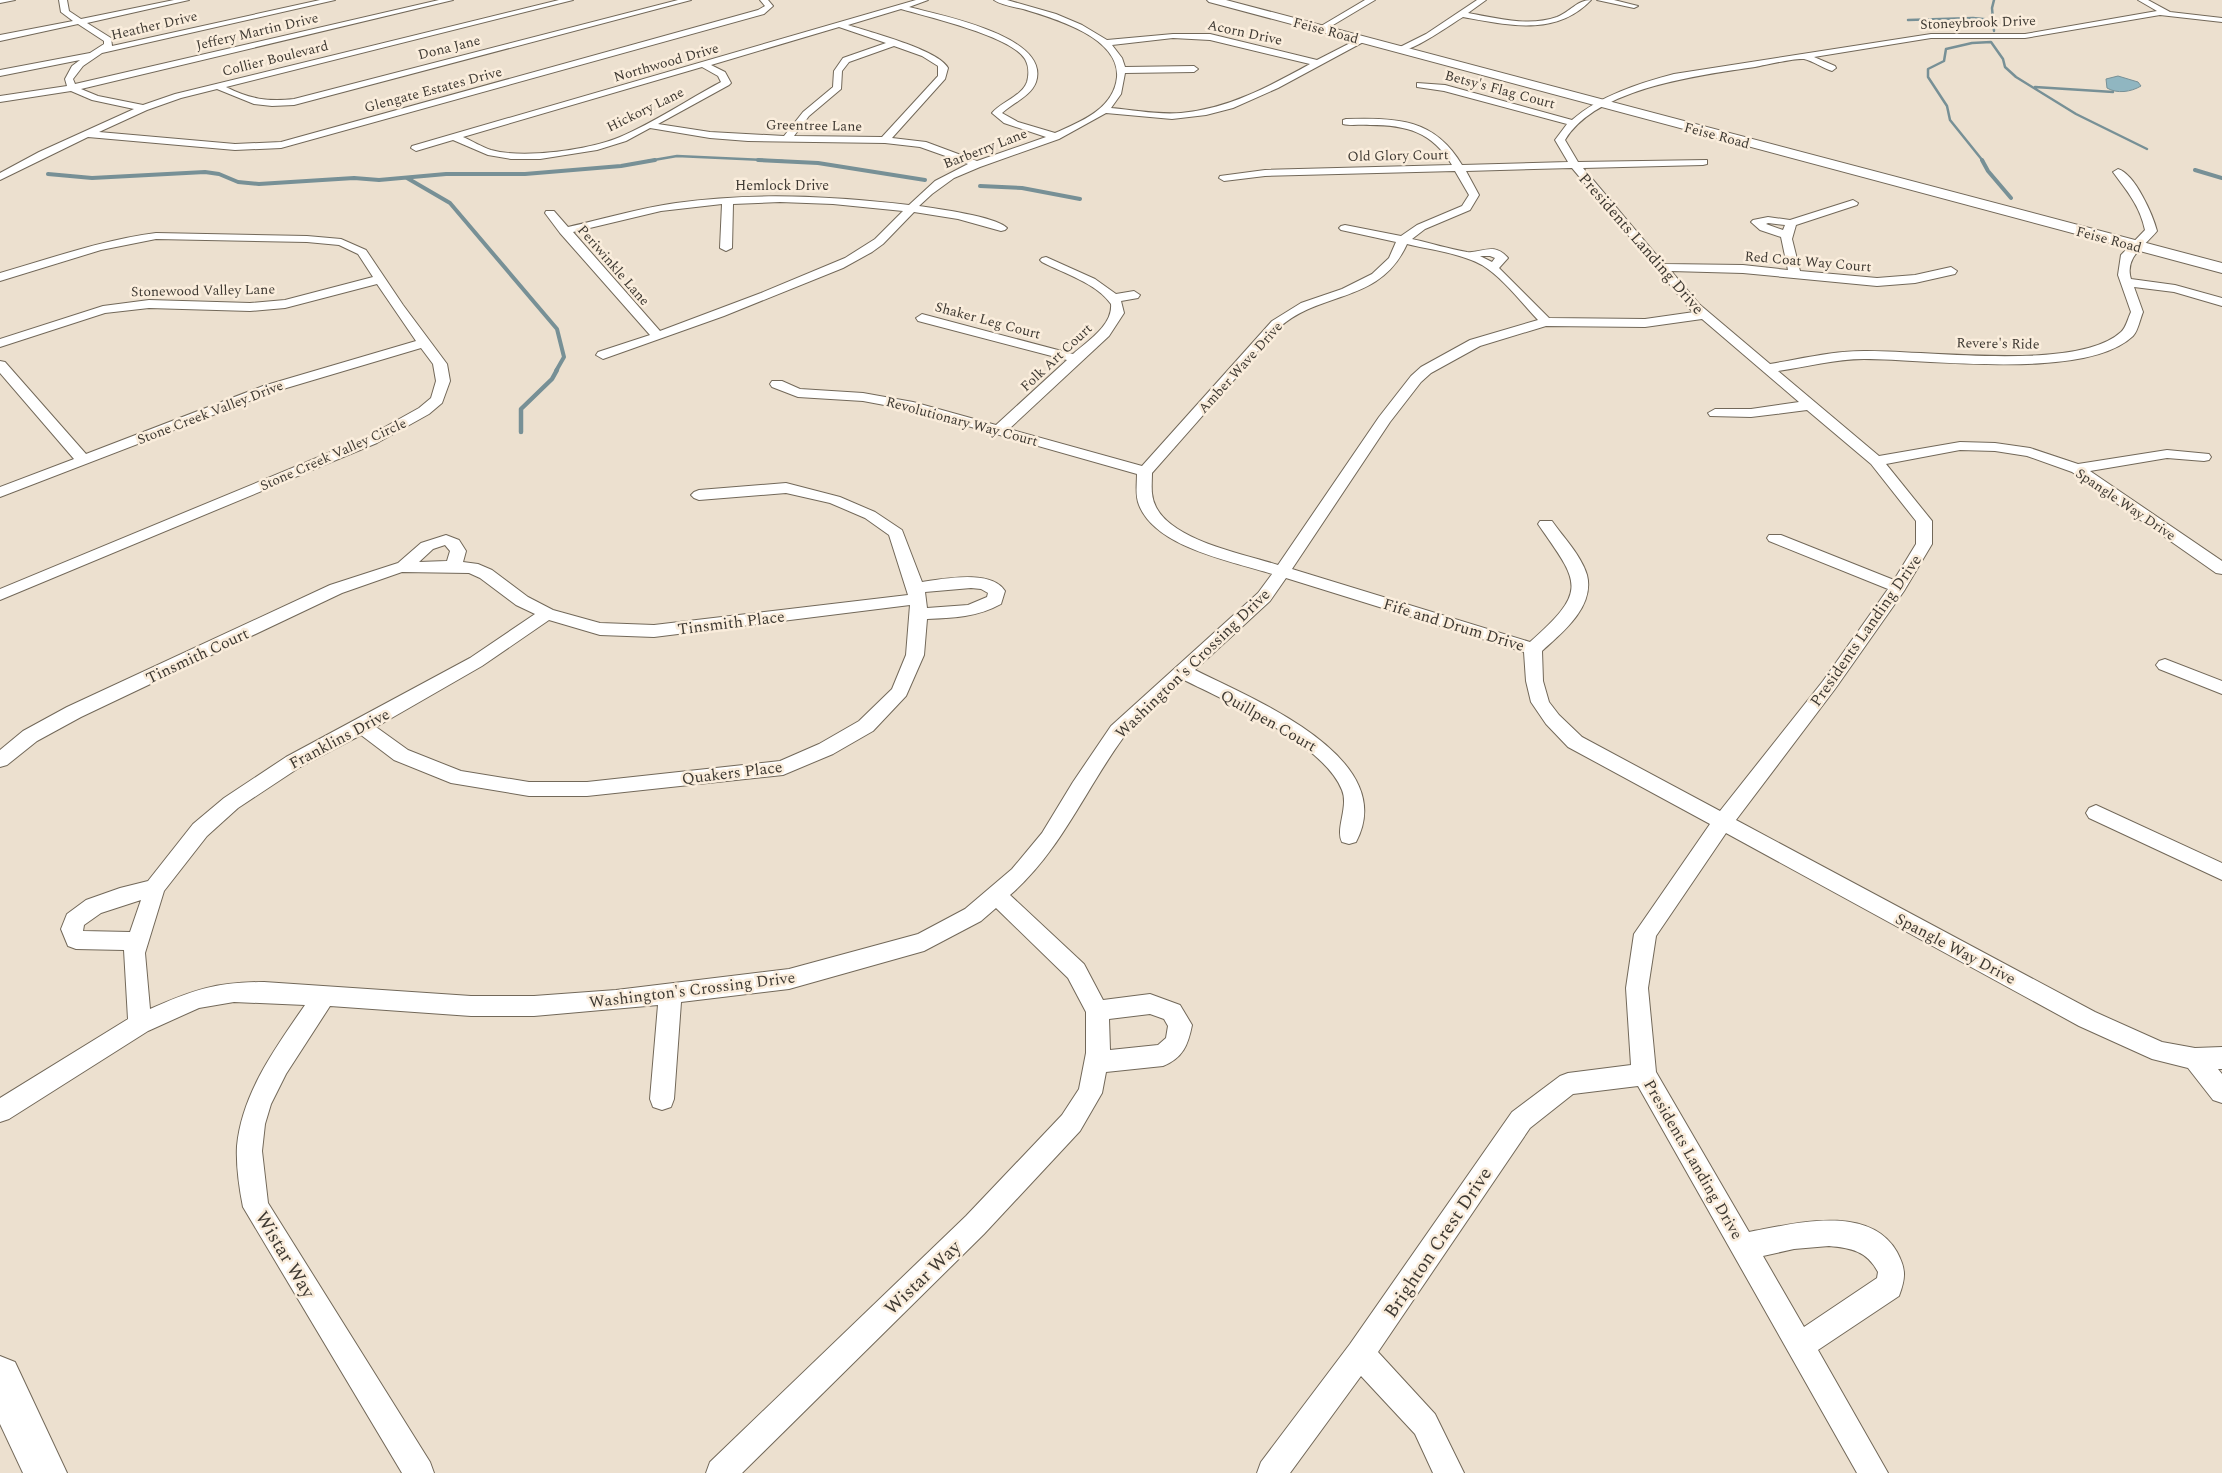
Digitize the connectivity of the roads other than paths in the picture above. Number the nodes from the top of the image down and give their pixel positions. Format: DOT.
graph roads {
  1 [pos="11,0"];
  2 [pos="63,0"];
  3 [pos="185,0"];
  4 [pos="331,0"];
  5 [pos="449,0"];
  6 [pos="569,0"];
  7 [pos="687,0"];
  8 [pos="764,0"];
  9 [pos="924,0"];
  10 [pos="998,0"];
  11 [pos="1213,0"];
  12 [pos="1371,0"];
  13 [pos="1482,0"];
  14 [pos="1587,0"];
  15 [pos="1600,0"];
  16 [pos="2142,0"];
  17 [pos="0,1"];
  18 [pos="1634,6"];
  19 [pos="901,7"];
  20 [pos="2167,13"];
  21 [pos="1461,14"];
  22 [pos="2222,20"];
  23 [pos="79,22"];
  24 [pos="842,25"];
  25 [pos="1320,29"];
  26 [pos="0,38"];
  27 [pos="1363,40"];
  28 [pos="894,43"];
  29 [pos="1106,43"];
  30 [pos="1398,50"];
  31 [pos="98,53"];
  32 [pos="1803,55"];
  33 [pos="1318,63"];
  34 [pos="704,65"];
  35 [pos="1832,68"];
  36 [pos="1194,69"];
  37 [pos="1123,70"];
  38 [pos="0,74"];
  39 [pos="1420,85"];
  40 [pos="218,86"];
  41 [pos="72,88"];
  42 [pos="0,98"];
  43 [pos="1603,105"];
  44 [pos="144,108"];
  45 [pos="1104,110"];
  46 [pos="1346,122"];
  47 [pos="1573,123"];
  48 [pos="648,125"];
  49 [pos="88,134"];
  50 [pos="1056,137"];
  51 [pos="456,138"];
  52 [pos="787,139"];
  53 [pos="885,140"];
  54 [pos="416,148"];
  55 [pos="1703,162"];
  56 [pos="977,164"];
  57 [pos="1574,164"];
  58 [pos="1458,168"];
  59 [pos="2118,172"];
  60 [pos="0,177"];
  61 [pos="1224,178"];
  62 [pos="728,201"];
  63 [pos="1853,203"];
  64 [pos="913,209"];
  65 [pos="550,213"];
  66 [pos="1790,223"];
  67 [pos="1001,228"];
  68 [pos="1344,228"];
  69 [pos="564,231"];
  70 [pos="1787,235"];
  71 [pos="1403,240"];
  72 [pos="2136,246"];
  73 [pos="726,248"];
  74 [pos="1046,260"];
  75 [pos="1662,268"];
  76 [pos="2222,268"];
  77 [pos="1951,271"];
  78 [pos="1795,274"];
  79 [pos="0,278"];
  80 [pos="380,280"];
  81 [pos="2127,282"];
  82 [pos="1134,295"];
  83 [pos="1114,298"];
  84 [pos="2222,302"];
  85 [pos="1703,315"];
  86 [pos="922,318"];
  87 [pos="1546,322"];
  88 [pos="658,336"];
  89 [pos="0,343"];
  90 [pos="423,343"];
  91 [pos="603,355"];
  92 [pos="1076,359"];
  93 [pos="0,365"];
  94 [pos="1767,368"];
  95 [pos="777,384"];
  96 [pos="1810,405"];
  97 [pos="1716,413"];
  98 [pos="999,430"];
  99 [pos="2204,457"];
  100 [pos="83,460"];
  101 [pos="1876,461"];
  102 [pos="2077,469"];
  103 [pos="1145,472"];
  104 [pos="0,492"];
  105 [pos="699,495"];
  106 [pos="1546,524"];
  107 [pos="1775,538"];
  108 [pos="454,566"];
  109 [pos="403,567"];
  110 [pos="2222,569"];
  111 [pos="1283,571"];
  112 [pos="1898,587"];
  113 [pos="0,595"];
  114 [pos="917,600"];
  115 [pos="547,614"];
  116 [pos="1533,649"];
  117 [pos="2165,665"];
  118 [pos="1183,672"];
  119 [pos="2222,688"];
  120 [pos="362,726"];
  121 [pos="0,760"];
  122 [pos="2096,813"];
  123 [pos="1722,823"];
  124 [pos="1349,836"];
  125 [pos="2222,872"];
  126 [pos="155,888"];
  127 [pos="996,895"];
  128 [pos="137,941"];
  129 [pos="670,993"];
  130 [pos="323,997"];
  131 [pos="1097,1011"];
  132 [pos="140,1024"];
  133 [pos="2222,1058"];
  134 [pos="2195,1059"];
  135 [pos="1096,1062"];
  136 [pos="1644,1074"];
  137 [pos="2222,1092"];
  138 [pos="662,1099"];
  139 [pos="0,1111"];
  140 [pos="1744,1246"];
  141 [pos="1800,1346"];
  142 [pos="1360,1354"];
  143 [pos="0,1377"];
  144 [pos="45,1473"];
  145 [pos="419,1473"];
  146 [pos="721,1473"];
  147 [pos="1272,1473"];
  148 [pos="1449,1473"];
  149 [pos="1873,1473"];
  1 -- 17 [label="street"];
  2 -- 23 [label="street"];
  3 -- 23 [label="street"];
  4 -- 31 [label="street, Heather Drive"];
  5 -- 41 [label="street, Jeffery Martin Drive"];
  6 -- 40 [label="street, Collier Boulevard"];
  7 -- 40 [label="street, Dona Jane"];
  8 -- 49 [label="street, Glengate Estates Drive"];
  9 -- 19 [label="street, Northwood Drive"];
  10 -- 29 [label="street"];
  11 -- 25 [label="main road, Feise Road"];
  12 -- 25 [label="street"];
  13 -- 21 [label="street"];
  14 -- 21 [label="street"];
  15 -- 18 [label="street"];
  16 -- 20 [label="street"];
  19 -- 24 [label="street, Northwood Drive"];
  19 -- 50 [label="street"];
  20 -- 22 [label="street, Stoneybrook Drive"];
  20 -- 32 [label="street, Stoneybrook Drive"];
  21 -- 30 [label="street"];
  23 -- 26 [label="street"];
  23 -- 31 [label="street"];
  24 -- 28 [label="street"];
  24 -- 34 [label="street, Northwood Drive"];
  25 -- 27 [label="main road, Feise Road"];
  27 -- 30 [label="main road, Feise Road"];
  27 -- 33 [label="street"];
  28 -- 52 [label="street"];
  28 -- 53 [label="street"];
  29 -- 33 [label="street, Acorn Drive"];
  29 -- 37 [label="street"];
  30 -- 43 [label="main road, Feise Road"];
  31 -- 38 [label="street, Heather Drive"];
  31 -- 41 [label="street"];
  32 -- 35 [label="street"];
  32 -- 43 [label="street, Stoneybrook Drive"];
  33 -- 45 [label="street"];
  34 -- 48 [label="street, Hickory Lane"];
  34 -- 51 [label="street, Northwood Drive"];
  36 -- 37 [label="street"];
  37 -- 45 [label="street, Barberry Lane"];
  39 -- 47 [label="street, Betsy's Flag Court"];
  40 -- 44 [label="street, Collier Boulevard"];
  41 -- 42 [label="street, Jeffery Martin Drive"];
  41 -- 44 [label="street"];
  43 -- 47 [label="street, Presidents Landing Drive"];
  43 -- 72 [label="main road, Feise Road"];
  44 -- 49 [label="street, Collier Boulevard"];
  45 -- 50 [label="street, Barberry Lane"];
  46 -- 58 [label="street"];
  47 -- 57 [label="street, Presidents Landing Drive"];
  48 -- 51 [label="street, Hickory Lane"];
  48 -- 52 [label="street, Greentree Lane"];
  49 -- 60 [label="street, Collier Boulevard"];
  50 -- 56 [label="street, Barberry Lane"];
  51 -- 54 [label="street, Northwood Drive"];
  52 -- 53 [label="street, Greentree Lane"];
  53 -- 56 [label="street, Greentree Lane"];
  55 -- 57 [label="street, Old Glory Court"];
  56 -- 64 [label="street, Barberry Lane"];
  57 -- 58 [label="street, Old Glory Court"];
  57 -- 75 [label="street, Presidents Landing Drive"];
  58 -- 61 [label="street, Old Glory Court"];
  58 -- 71 [label="street, Amber Wave Drive"];
  59 -- 72 [label="street, Revere's Ride"];
  62 -- 64 [label="street, Hemlock Drive"];
  62 -- 69 [label="street, Hemlock Drive"];
  62 -- 73 [label="street"];
  63 -- 66 [label="street"];
  64 -- 67 [label="street, Hemlock Drive"];
  64 -- 88 [label="street, Barberry Lane"];
  65 -- 69 [label="street, Periwinkle Lane"];
  66 -- 70 [label="street"];
  66 -- 70 [label="street"];
  68 -- 71 [label="street"];
  69 -- 88 [label="street, Periwinkle Lane"];
  70 -- 78 [label="street"];
  71 -- 87 [label="street"];
  71 -- 103 [label="street, Amber Wave Drive"];
  72 -- 76 [label="main road, Feise Road"];
  72 -- 81 [label="street, Revere's Ride"];
  74 -- 83 [label="street"];
  75 -- 78 [label="street, Red Coat Way Court"];
  75 -- 85 [label="street, Presidents Landing Drive"];
  77 -- 78 [label="street, Red Coat Way Court"];
  79 -- 80 [label="street, Stone Creek Valley Circle"];
  80 -- 89 [label="street, Stonewood Valley Lane"];
  80 -- 90 [label="street, Stone Creek Valley Circle"];
  81 -- 84 [label="street"];
  81 -- 94 [label="street, Revere's Ride"];
  82 -- 83 [label="street"];
  83 -- 92 [label="street, Folk Art Court"];
  85 -- 87 [label="street, Washington's Crossing Drive"];
  85 -- 94 [label="street, Presidents Landing Drive"];
  86 -- 92 [label="street, Shaker Leg Court"];
  87 -- 111 [label="street, Washington's Crossing Drive"];
  88 -- 91 [label="street, Barberry Lane"];
  90 -- 100 [label="street, Stone Creek Valley Drive"];
  90 -- 113 [label="street, Stone Creek Valley Circle"];
  92 -- 98 [label="street, Folk Art Court"];
  93 -- 100 [label="street"];
  94 -- 96 [label="street, Presidents Landing Drive"];
  95 -- 98 [label="street, Revolutionary Way Court"];
  96 -- 97 [label="street"];
  96 -- 101 [label="street, Presidents Landing Drive"];
  98 -- 103 [label="street, Revolutionary Way Court"];
  99 -- 102 [label="street"];
  100 -- 104 [label="street, Stone Creek Valley Drive"];
  101 -- 102 [label="street, Spangle Way Drive"];
  101 -- 112 [label="street, Presidents Landing Drive"];
  102 -- 110 [label="street, Spangle Way Drive"];
  103 -- 111 [label="street"];
  105 -- 114 [label="street, Quakers Place"];
  106 -- 116 [label="street"];
  107 -- 112 [label="street"];
  108 -- 109 [label="street, Tinsmith Court"];
  108 -- 109 [label="street, Tinsmith Court"];
  108 -- 115 [label="street, Tinsmith Court"];
  109 -- 121 [label="street, Tinsmith Court"];
  111 -- 116 [label="street, Fife and Drum Drive"];
  111 -- 118 [label="street, Washington's Crossing Drive"];
  112 -- 123 [label="street, Presidents Landing Drive"];
  114 -- 115 [label="street, Tinsmith Place"];
  114 -- 120 [label="street, Quakers Place"];
  115 -- 120 [label="street, Franklins Drive"];
  116 -- 123 [label="street, Fife and Drum Drive"];
  117 -- 119 [label="street"];
  118 -- 124 [label="street, Quillpen Court"];
  118 -- 127 [label="street, Washington's Crossing Drive"];
  120 -- 126 [label="street, Franklins Drive"];
  122 -- 125 [label="street"];
  123 -- 134 [label="street, Spangle Way Drive"];
  123 -- 136 [label="street, Presidents Landing Drive"];
  126 -- 128 [label="street, Franklins Drive"];
  126 -- 128 [label="street"];
  127 -- 129 [label="street, Washington's Crossing Drive"];
  127 -- 131 [label="street, Wistar Way"];
  128 -- 132 [label="street, Franklins Drive"];
  129 -- 130 [label="street, Washington's Crossing Drive"];
  129 -- 138 [label="street"];
  130 -- 132 [label="street, Washington's Crossing Drive"];
  130 -- 145 [label="street, Wistar Way"];
  131 -- 135 [label="street, Wistar Way"];
  131 -- 135 [label="street"];
  132 -- 139 [label="street, Washington's Crossing Drive"];
  133 -- 134 [label="street, Spangle Way Drive"];
  134 -- 137 [label="street"];
  135 -- 146 [label="street, Wistar Way"];
  136 -- 140 [label="street, Presidents Landing Drive"];
  136 -- 142 [label="street, Brighton Crest Drive"];
  140 -- 141 [label="street, Presidents Landing Drive"];
  140 -- 141 [label="street, Presidents Landing Drive"];
  141 -- 149 [label="street, Presidents Landing Drive"];
  142 -- 147 [label="street, Brighton Crest Drive"];
  142 -- 148 [label="street"];
  143 -- 144 [label="main road"];
}
